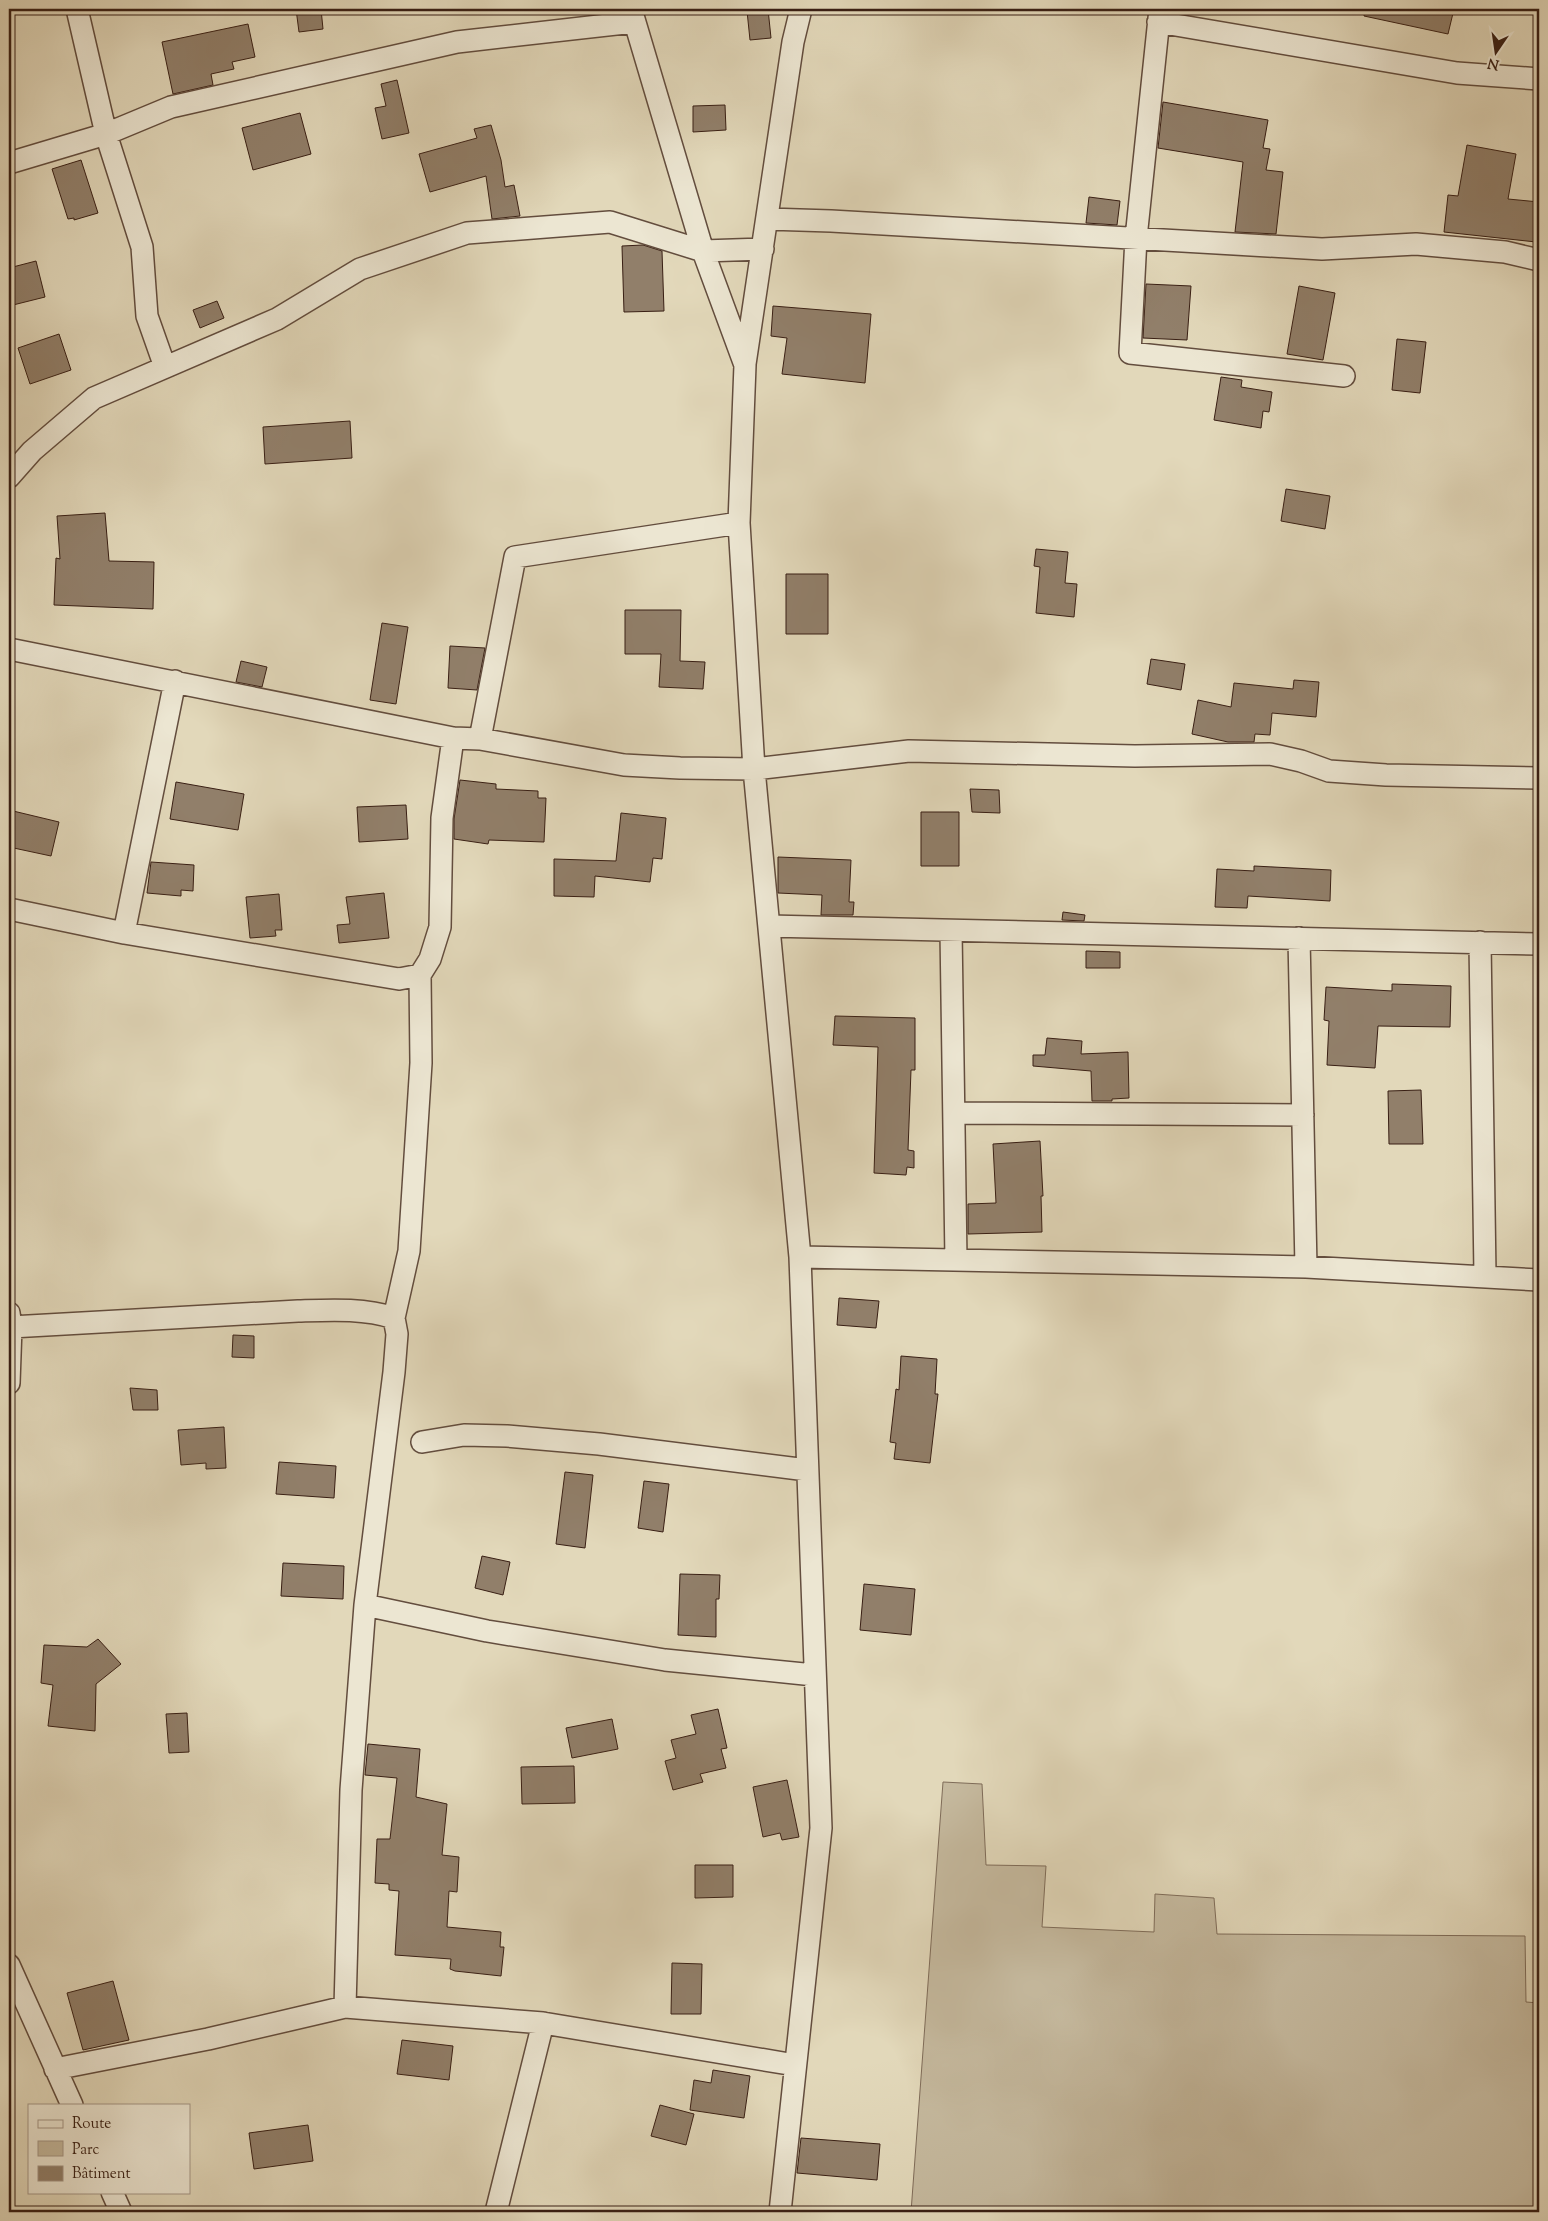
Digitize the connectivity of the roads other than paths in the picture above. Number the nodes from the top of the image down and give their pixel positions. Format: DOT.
graph roads {
  1 [pos="77,9"];
  2 [pos="801,9"];
  3 [pos="632,15"];
  4 [pos="1159,15"];
  5 [pos="1539,79"];
  6 [pos="106,134"];
  7 [pos="9,163"];
  8 [pos="768,220"];
  9 [pos="1136,238"];
  10 [pos="763,249"];
  11 [pos="703,251"];
  12 [pos="1539,260"];
  13 [pos="744,365"];
  14 [pos="165,367"];
  15 [pos="1344,376"];
  16 [pos="9,477"];
  17 [pos="739,523"];
  18 [pos="9,649"];
  19 [pos="174,681"];
  20 [pos="453,738"];
  21 [pos="480,739"];
  22 [pos="754,769"];
  23 [pos="1539,778"];
  24 [pos="9,909"];
  25 [pos="769,926"];
  26 [pos="951,930"];
  27 [pos="124,933"];
  28 [pos="1299,938"];
  29 [pos="1480,942"];
  30 [pos="1539,944"];
  31 [pos="420,975"];
  32 [pos="954,1114"];
  33 [pos="1303,1115"];
  34 [pos="800,1257"];
  35 [pos="956,1260"];
  36 [pos="1306,1267"];
  37 [pos="1485,1275"];
  38 [pos="1539,1280"];
  39 [pos="394,1318"];
  40 [pos="10,1320"];
  41 [pos="9,1383"];
  42 [pos="422,1442"];
  43 [pos="808,1470"];
  44 [pos="365,1605"];
  45 [pos="814,1675"];
  46 [pos="9,1965"];
  47 [pos="346,2007"];
  48 [pos="543,2023"];
  49 [pos="795,2065"];
  50 [pos="55,2069"];
  51 [pos="72,2104"];
  52 [pos="113,2194"];
  53 [pos="121,2212"];
  54 [pos="496,2212"];
  55 [pos="780,2212"];
  1 -- 6 [label="street"];
  2 -- 8 [label="street"];
  3 -- 6 [label="street"];
  3 -- 11 [label="street"];
  4 -- 5 [label="street"];
  4 -- 9 [label="street"];
  6 -- 7 [label="street"];
  6 -- 14 [label="street"];
  8 -- 9 [label="street"];
  8 -- 10 [label="street"];
  9 -- 12 [label="street"];
  9 -- 15 [label="street"];
  10 -- 11 [label="street"];
  10 -- 13 [label="street"];
  11 -- 13 [label="street"];
  11 -- 14 [label="street"];
  13 -- 17 [label="street"];
  14 -- 16 [label="street"];
  17 -- 21 [label="street"];
  17 -- 22 [label="street"];
  18 -- 19 [label="street"];
  19 -- 20 [label="street"];
  19 -- 27 [label="street"];
  20 -- 21 [label="street"];
  20 -- 31 [label="street"];
  21 -- 22 [label="street"];
  22 -- 23 [label="street"];
  22 -- 25 [label="street"];
  24 -- 27 [label="street"];
  25 -- 26 [label="street"];
  25 -- 34 [label="street"];
  26 -- 28 [label="street"];
  26 -- 32 [label="street"];
  27 -- 31 [label="street"];
  28 -- 29 [label="street"];
  28 -- 33 [label="street"];
  29 -- 30 [label="street"];
  29 -- 37 [label="street"];
  31 -- 39 [label="street"];
  32 -- 33 [label="street"];
  32 -- 35 [label="street"];
  33 -- 36 [label="street"];
  34 -- 35 [label="street"];
  34 -- 43 [label="street"];
  35 -- 36 [label="street"];
  36 -- 37 [label="street"];
  37 -- 38 [label="street"];
  39 -- 40 [label="street"];
  39 -- 44 [label="street"];
  40 -- 41 [label="street"];
  42 -- 43 [label="street"];
  43 -- 45 [label="street"];
  44 -- 45 [label="street"];
  44 -- 47 [label="street"];
  45 -- 49 [label="street"];
  46 -- 50 [label="street"];
  47 -- 48 [label="street"];
  47 -- 50 [label="street"];
  48 -- 49 [label="street"];
  48 -- 54 [label="street"];
  49 -- 55 [label="street"];
  50 -- 51 [label="street"];
  52 -- 53 [label="street"];
}
